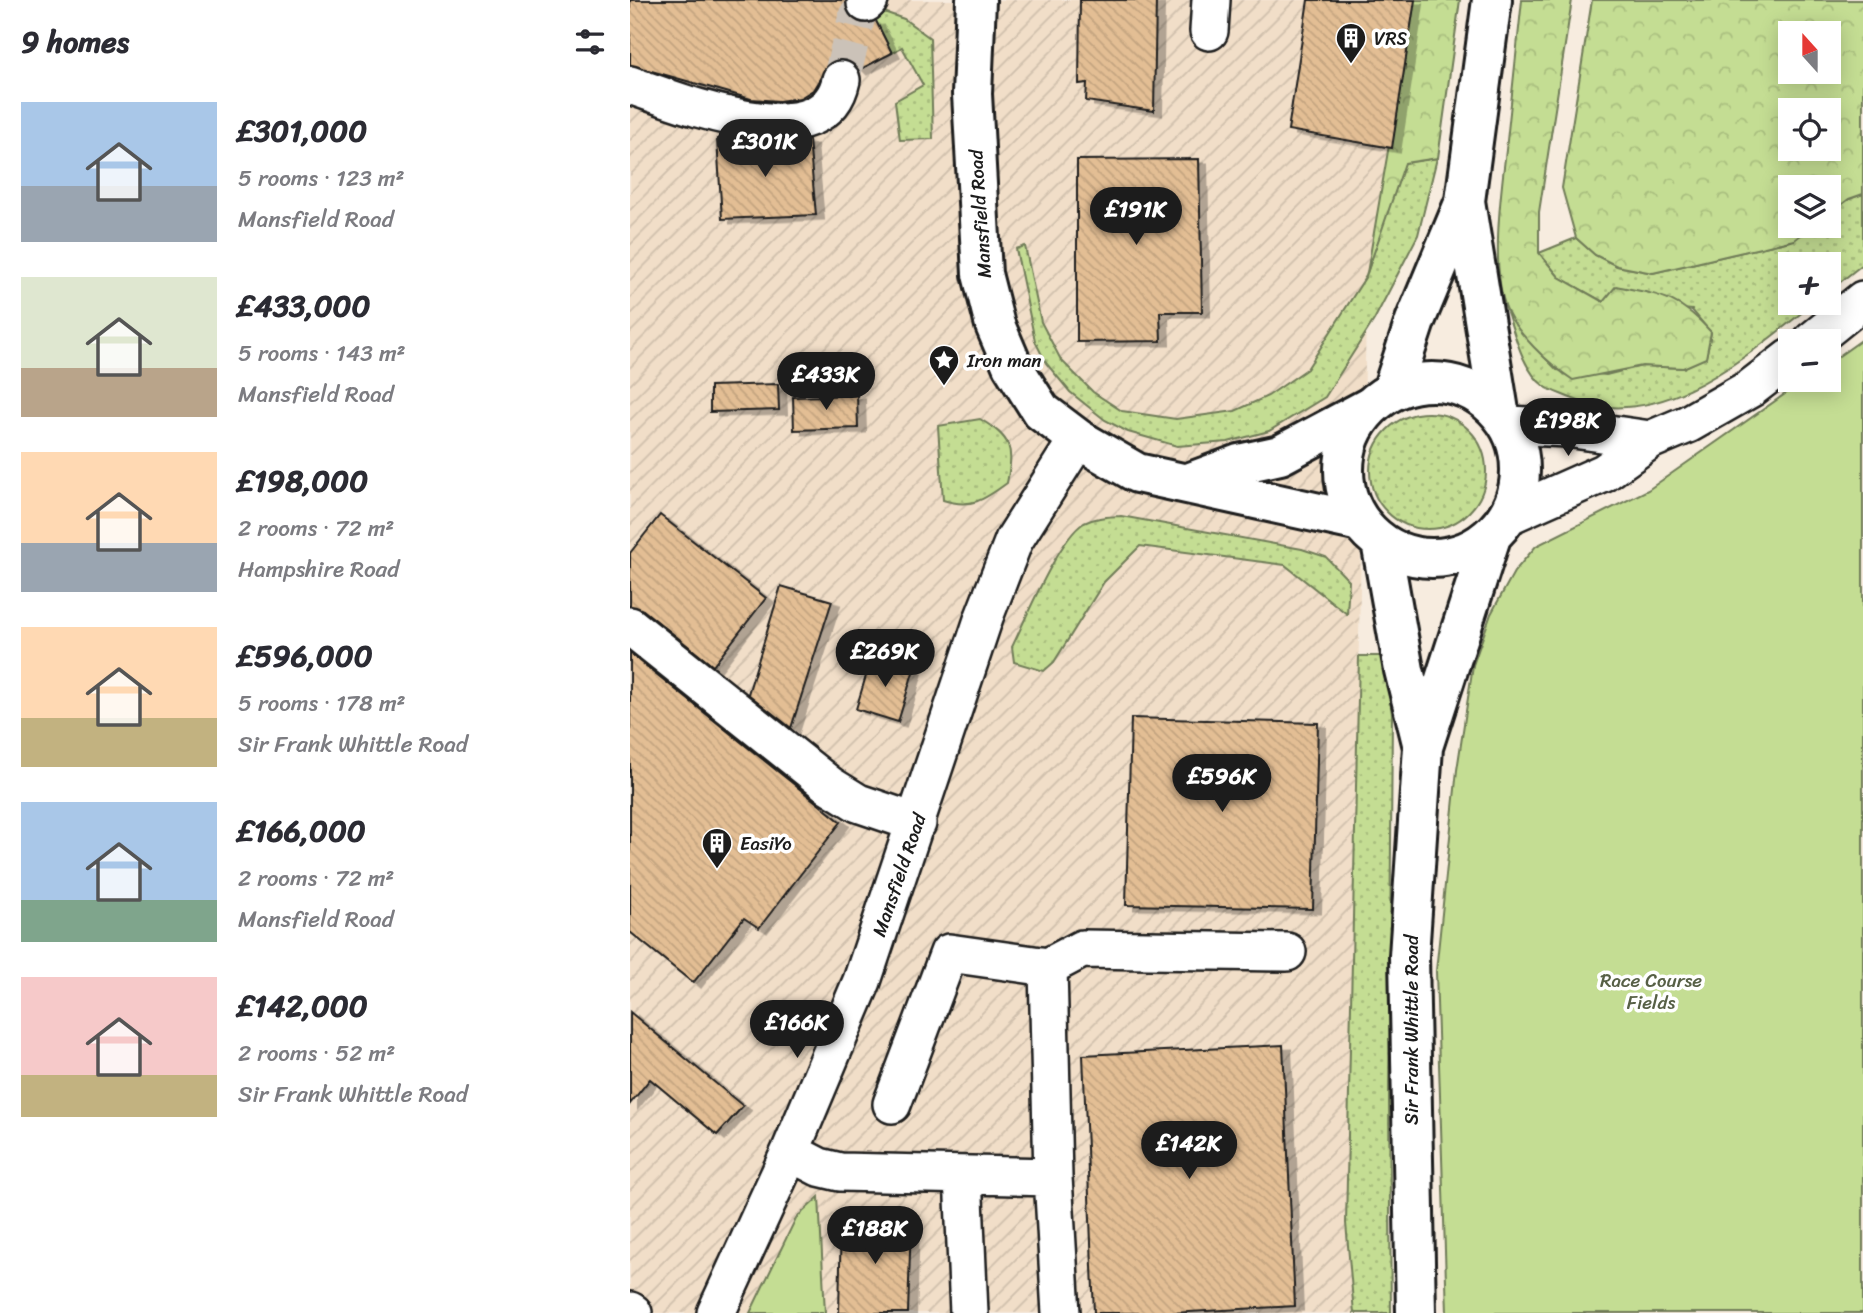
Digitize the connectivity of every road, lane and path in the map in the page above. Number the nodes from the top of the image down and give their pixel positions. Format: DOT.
graph roads {
  1 [pos="976,0"];
  2 [pos="1492,0"];
  3 [pos="841,80"];
  4 [pos="630,85"];
  5 [pos="1465,201"];
  6 [pos="1863,299"];
  7 [pos="1827,329"];
  8 [pos="1778,367"];
  9 [pos="1380,399"];
  10 [pos="1504,418"];
  11 [pos="1079,439"];
  12 [pos="1650,439"];
  13 [pos="1188,483"];
  14 [pos="1500,526"];
  15 [pos="1370,532"];
  16 [pos="630,626"];
  17 [pos="1423,747"];
  18 [pos="917,824"];
  19 [pos="1287,952"];
  20 [pos="1048,967"];
  21 [pos="892,1104"];
  22 [pos="790,1152"];
  23 [pos="963,1175"];
  24 [pos="1053,1177"];
  25 [pos="716,1313"];
  26 [pos="969,1313"];
  27 [pos="1061,1313"];
  28 [pos="1416,1313"];
  1 -- 11 [label="main road, Mansfield Road"];
  2 -- 5 [label="main road"];
  3 -- 4 [label="street"];
  5 -- 9 [label="main road"];
  5 -- 10 [label="main road"];
  6 -- 7 [label="street"];
  8 -- 12 [label="street"];
  9 -- 10 [label="main road"];
  9 -- 13 [label="main road"];
  9 -- 15 [label="main road"];
  10 -- 12 [label="street"];
  10 -- 14 [label="main road"];
  11 -- 13 [label="main road, Mansfield Road"];
  11 -- 18 [label="street, Mansfield Road"];
  12 -- 14 [label="street"];
  13 -- 15 [label="main road, Mansfield Road"];
  14 -- 15 [label="main road"];
  14 -- 17 [label="main road, Sir Frank Whittle Road"];
  15 -- 17 [label="main road, Sir Frank Whittle Road"];
  16 -- 18 [label="street"];
  17 -- 28 [label="main road, Sir Frank Whittle Road"];
  18 -- 22 [label="street, Mansfield Road"];
  19 -- 20 [label="street"];
  20 -- 21 [label="street"];
  20 -- 24 [label="street"];
  22 -- 23 [label="street"];
  22 -- 25 [label="street, Mansfield Road"];
  23 -- 24 [label="street"];
  23 -- 26 [label="street"];
  24 -- 27 [label="street"];
}
